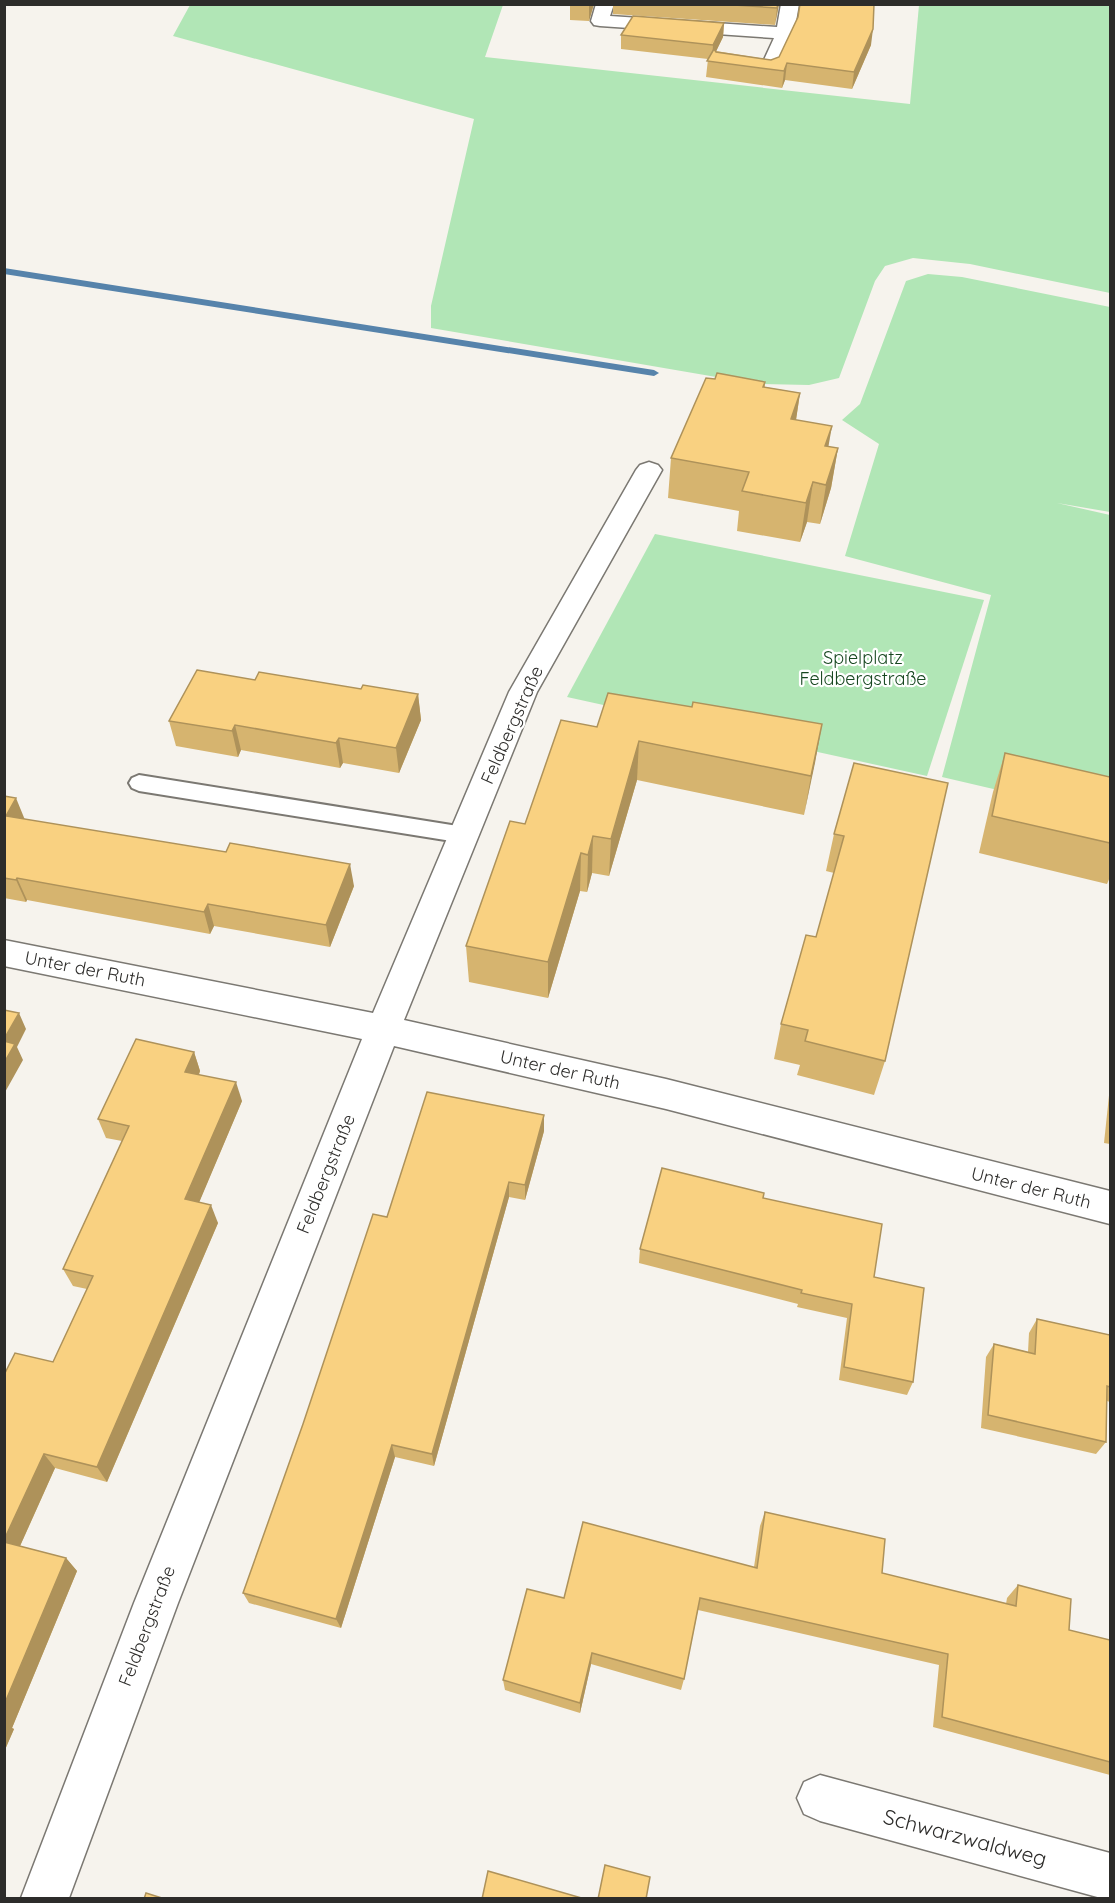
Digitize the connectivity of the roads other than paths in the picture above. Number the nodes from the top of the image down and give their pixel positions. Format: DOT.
graph roads {
  1 [pos="605,4"];
  2 [pos="790,4"];
  3 [pos="737,30"];
  4 [pos="785,33"];
  5 [pos="650,470"];
  6 [pos="139,783"];
  7 [pos="464,835"];
  8 [pos="4,953"];
  9 [pos="383,1029"];
  10 [pos="1110,1208"];
  11 [pos="820,1798"];
  12 [pos="1110,1877"];
  13 [pos="45,1899"];
  1 -- 3 [label="street"];
  2 -- 4 [label="street"];
  3 -- 4 [label="street"];
  3 -- 4 [label="street"];
  5 -- 7 [label="street, Feldbergstraße"];
  6 -- 7 [label="lane"];
  7 -- 9 [label="street, Feldbergstraße"];
  8 -- 9 [label="street, Unter der Ruth"];
  9 -- 10 [label="street, Unter der Ruth"];
  9 -- 13 [label="street, Feldbergstraße"];
  11 -- 12 [label="street, Schwarzwaldweg"];
}
